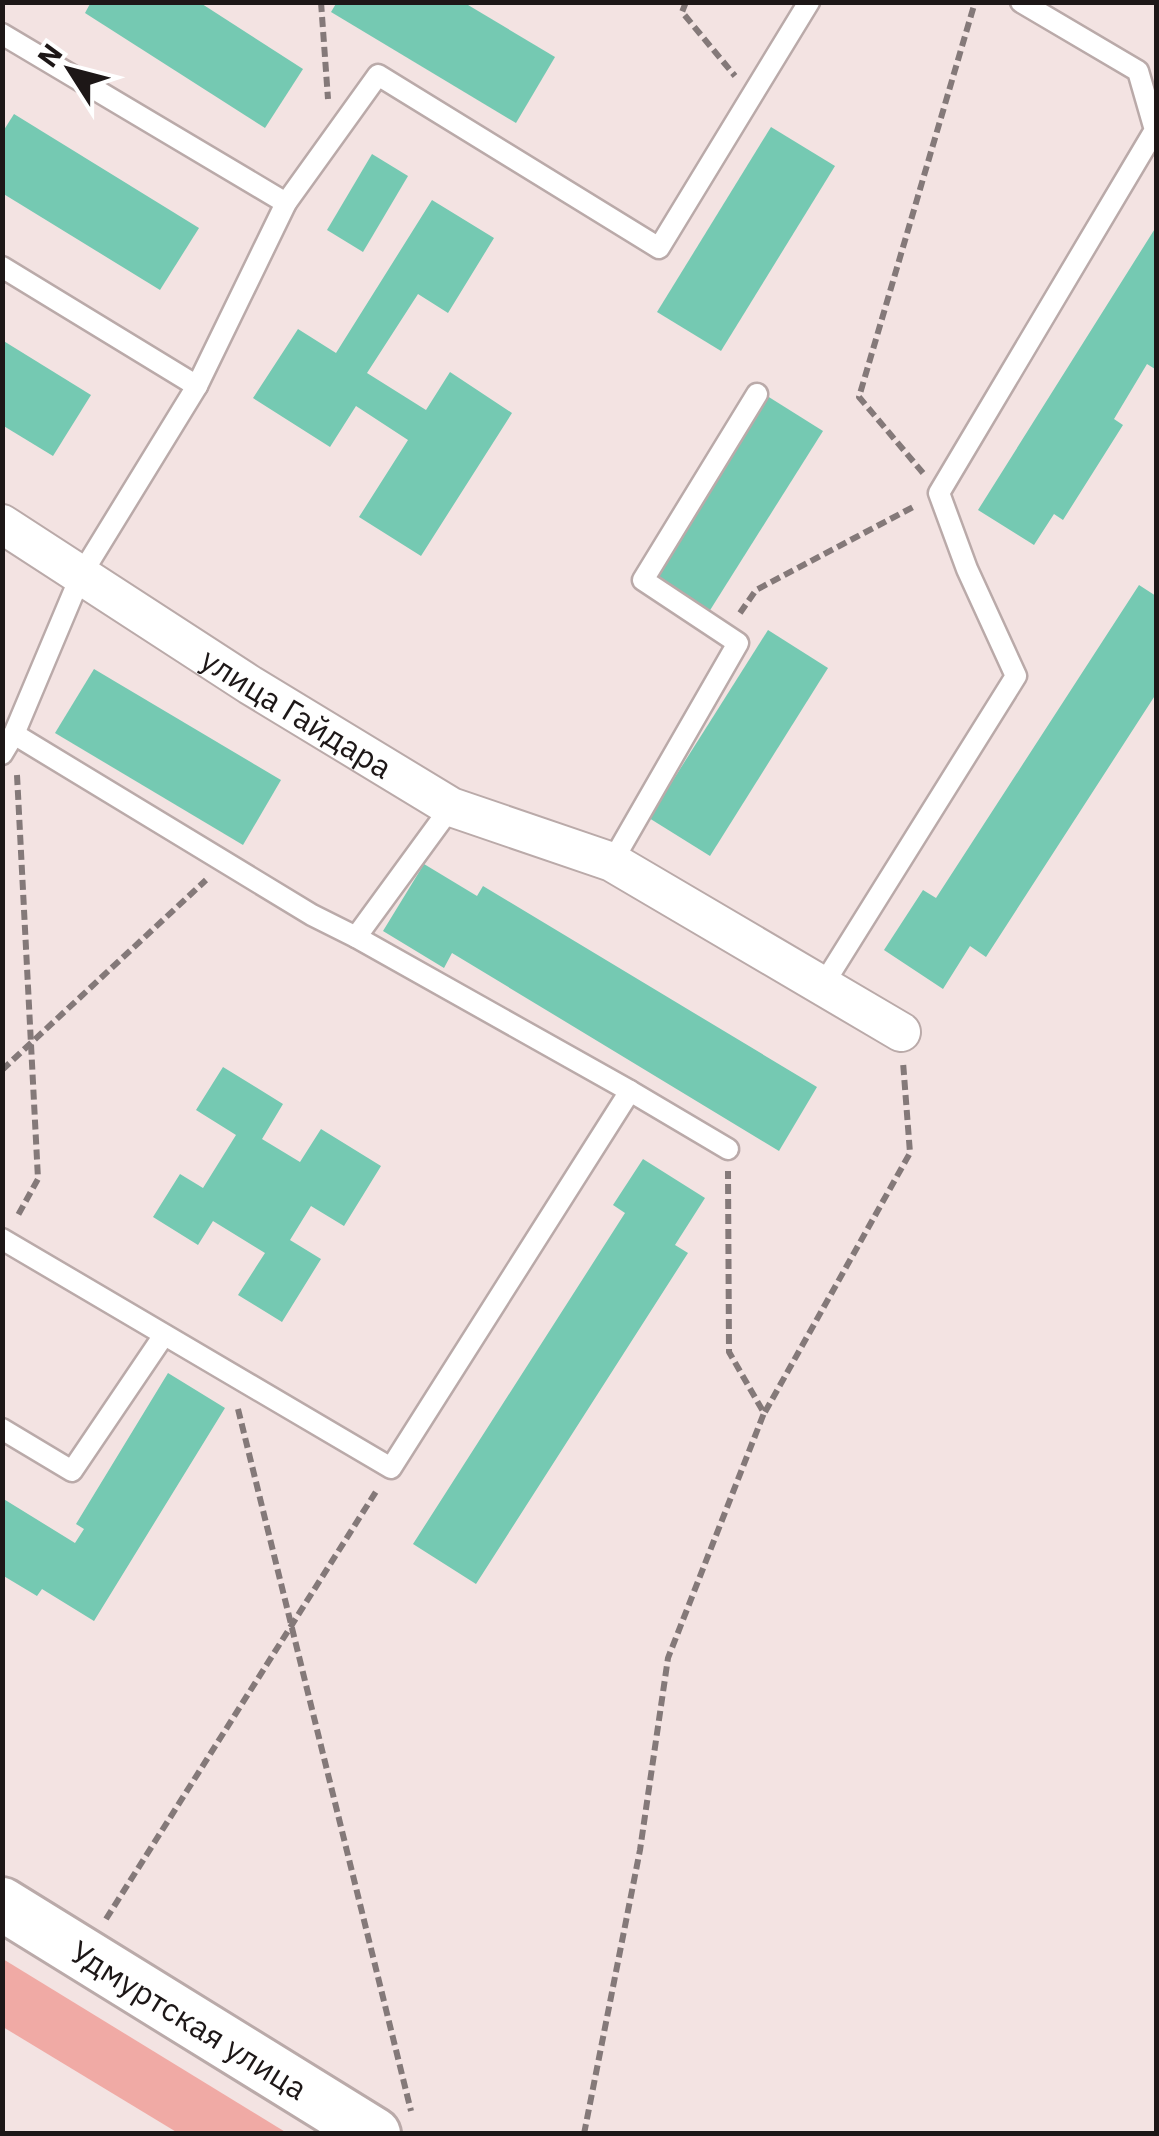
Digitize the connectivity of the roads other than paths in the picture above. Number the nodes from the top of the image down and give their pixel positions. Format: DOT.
graph roads {
  1 [pos="809,2"];
  2 [pos="1021,2"];
  3 [pos="2,34"];
  4 [pos="286,203"];
  5 [pos="2,267"];
  6 [pos="197,386"];
  7 [pos="757,394"];
  8 [pos="2,524"];
  9 [pos="81,575"];
  10 [pos="14,734"];
  11 [pos="2,754"];
  12 [pos="451,807"];
  13 [pos="612,862"];
  14 [pos="356,936"];
  15 [pos="823,986"];
  16 [pos="901,1032"];
  17 [pos="630,1091"];
  18 [pos="728,1150"];
  19 [pos="3,1239"];
  20 [pos="164,1335"];
  21 [pos="2,1429"];
  22 [pos="2,1904"];
  23 [pos="393,2124"];
  1 -- 4 [label="lane"];
  2 -- 15 [label="lane"];
  3 -- 4 [label="lane"];
  4 -- 6 [label="lane"];
  5 -- 6 [label="lane"];
  6 -- 9 [label="lane"];
  7 -- 13 [label="lane"];
  8 -- 9 [label="street, улица Гайдара"];
  9 -- 10 [label="lane"];
  9 -- 12 [label="street, улица Гайдара"];
  10 -- 11 [label="lane"];
  10 -- 14 [label="lane"];
  12 -- 13 [label="street, улица Гайдара"];
  12 -- 14 [label="lane"];
  13 -- 15 [label="street, улица Гайдара"];
  14 -- 17 [label="lane"];
  15 -- 16 [label="street, улица Гайдара"];
  17 -- 18 [label="lane"];
  17 -- 20 [label="lane"];
  19 -- 20 [label="lane"];
  20 -- 21 [label="lane"];
  22 -- 23 [label="street, Удмуртская улица"];
}
